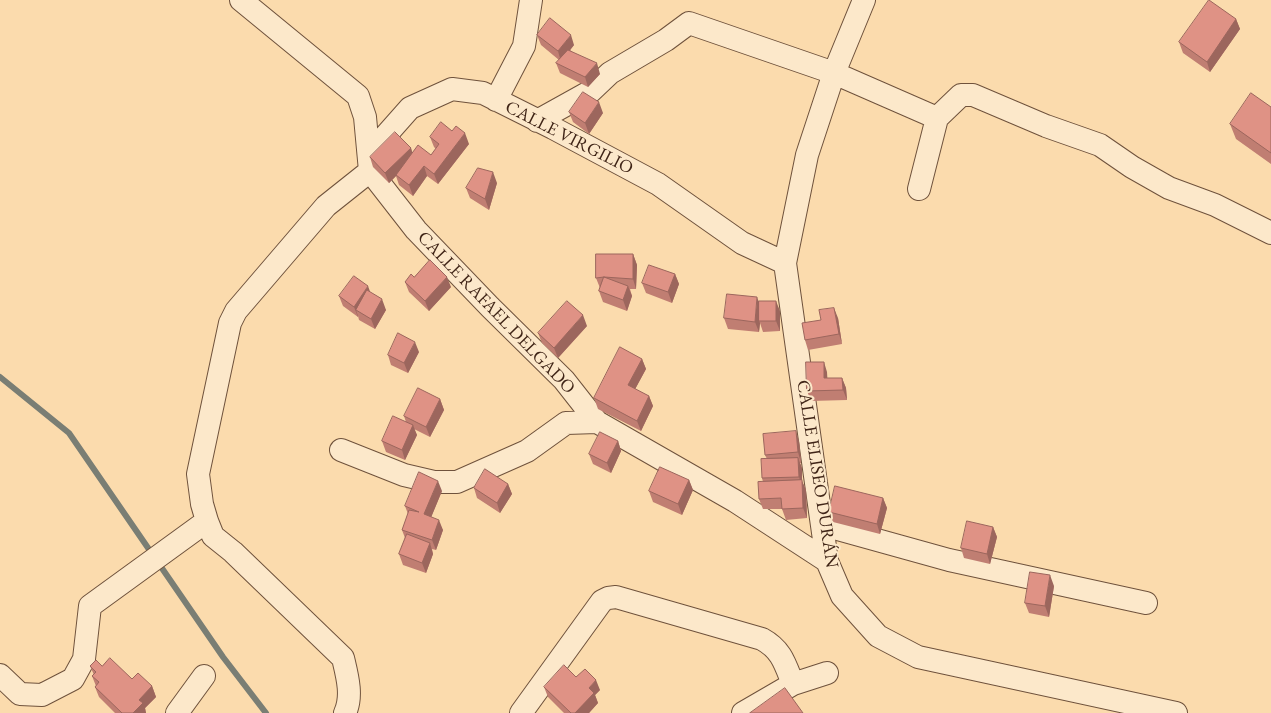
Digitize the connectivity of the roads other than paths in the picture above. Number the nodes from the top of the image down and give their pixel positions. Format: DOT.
graph roads {
  1 [pos="242,0"];
  2 [pos="531,0"];
  3 [pos="864,0"];
  4 [pos="834,73"];
  5 [pos="496,100"];
  6 [pos="937,118"];
  7 [pos="537,121"];
  8 [pos="370,171"];
  9 [pos="919,188"];
  10 [pos="1271,233"];
  11 [pos="785,263"];
  12 [pos="597,422"];
  13 [pos="340,450"];
  14 [pos="207,521"];
  15 [pos="824,525"];
  16 [pos="827,561"];
  17 [pos="1146,603"];
  18 [pos="827,673"];
  19 [pos="0,675"];
  20 [pos="204,676"];
  21 [pos="794,684"];
  22 [pos="177,713"];
  23 [pos="345,713"];
  24 [pos="520,713"];
  25 [pos="743,713"];
  26 [pos="1176,713"];
  1 -- 8 [label="street"];
  2 -- 5 [label="street"];
  3 -- 4 [label="street, CALLE ELISEO DURÁN"];
  4 -- 6 [label="street"];
  4 -- 7 [label="street"];
  4 -- 11 [label="street, CALLE ELISEO DURÁN"];
  5 -- 7 [label="street, CALLE VIRGILIO"];
  5 -- 8 [label="street, CALLE VIRGILIO"];
  6 -- 9 [label="street"];
  6 -- 10 [label="street"];
  7 -- 11 [label="street, CALLE VIRGILIO"];
  8 -- 12 [label="street, CALLE RAFAEL DELGADO"];
  8 -- 14 [label="street"];
  11 -- 15 [label="street, CALLE ELISEO DURÁN"];
  12 -- 13 [label="street"];
  12 -- 16 [label="street, CALLE RAFAEL DELGADO"];
  14 -- 19 [label="street"];
  14 -- 23 [label="street"];
  15 -- 16 [label="street, CALLE ELISEO DURÁN"];
  15 -- 17 [label="street"];
  16 -- 26 [label="street, CALLE ELISEO DURÁN"];
  18 -- 21 [label="street"];
  20 -- 22 [label="street"];
  21 -- 24 [label="street"];
  21 -- 25 [label="street"];
}
